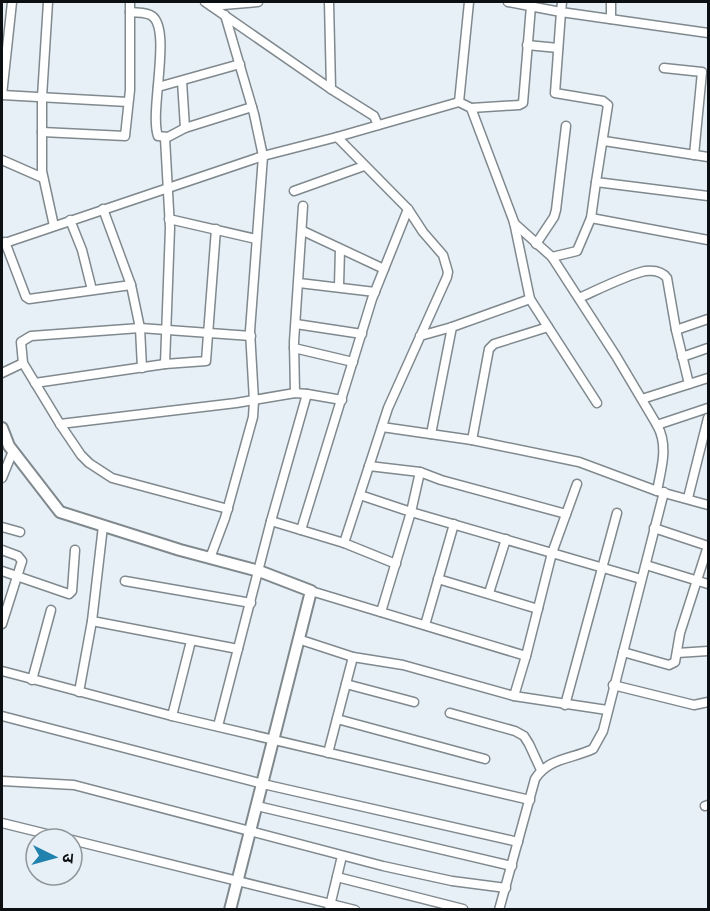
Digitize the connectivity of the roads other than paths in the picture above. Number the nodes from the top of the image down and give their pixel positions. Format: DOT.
graph roads {
  1 [pos="12,2"];
  2 [pos="48,2"];
  3 [pos="130,2"];
  4 [pos="258,2"];
  5 [pos="329,2"];
  6 [pos="469,2"];
  7 [pos="508,2"];
  8 [pos="562,2"];
  9 [pos="611,2"];
  10 [pos="208,4"];
  11 [pos="531,6"];
  12 [pos="129,12"];
  13 [pos="561,12"];
  14 [pos="225,15"];
  15 [pos="611,19"];
  16 [pos="708,33"];
  17 [pos="527,45"];
  18 [pos="558,48"];
  19 [pos="240,64"];
  20 [pos="664,68"];
  21 [pos="182,81"];
  22 [pos="158,87"];
  23 [pos="331,89"];
  24 [pos="2,95"];
  25 [pos="42,97"];
  26 [pos="128,102"];
  27 [pos="459,102"];
  28 [pos="252,107"];
  29 [pos="471,108"];
  30 [pos="378,125"];
  31 [pos="566,126"];
  32 [pos="185,128"];
  33 [pos="42,132"];
  34 [pos="337,137"];
  35 [pos="165,138"];
  36 [pos="604,141"];
  37 [pos="694,155"];
  38 [pos="263,156"];
  39 [pos="708,157"];
  40 [pos="2,160"];
  41 [pos="364,166"];
  42 [pos="43,178"];
  43 [pos="596,182"];
  44 [pos="167,188"];
  45 [pos="294,191"];
  46 [pos="708,196"];
  47 [pos="303,206"];
  48 [pos="103,209"];
  49 [pos="408,209"];
  50 [pos="591,218"];
  51 [pos="170,219"];
  52 [pos="70,220"];
  53 [pos="513,222"];
  54 [pos="54,226"];
  55 [pos="216,229"];
  56 [pos="303,231"];
  57 [pos="256,239"];
  58 [pos="708,240"];
  59 [pos="4,243"];
  60 [pos="536,244"];
  61 [pos="340,249"];
  62 [pos="552,256"];
  63 [pos="384,269"];
  64 [pos="298,283"];
  65 [pos="131,285"];
  66 [pos="339,286"];
  67 [pos="92,290"];
  68 [pos="375,292"];
  69 [pos="579,298"];
  70 [pos="530,299"];
  71 [pos="708,318"];
  72 [pos="296,324"];
  73 [pos="452,327"];
  74 [pos="548,327"];
  75 [pos="140,328"];
  76 [pos="167,329"];
  77 [pos="676,330"];
  78 [pos="208,332"];
  79 [pos="362,334"];
  80 [pos="251,336"];
  81 [pos="420,336"];
  82 [pos="294,348"];
  83 [pos="708,348"];
  84 [pos="682,357"];
  85 [pos="23,363"];
  86 [pos="353,363"];
  87 [pos="165,364"];
  88 [pos="142,368"];
  89 [pos="2,373"];
  90 [pos="708,378"];
  91 [pos="35,383"];
  92 [pos="689,384"];
  93 [pos="295,393"];
  94 [pos="307,394"];
  95 [pos="642,399"];
  96 [pos="342,400"];
  97 [pos="254,401"];
  98 [pos="597,403"];
  99 [pos="708,408"];
  100 [pos="708,417"];
  101 [pos="60,424"];
  102 [pos="657,425"];
  103 [pos="382,427"];
  104 [pos="2,428"];
  105 [pos="431,434"];
  106 [pos="472,440"];
  107 [pos="13,451"];
  108 [pos="369,466"];
  109 [pos="420,472"];
  110 [pos="2,478"];
  111 [pos="577,484"];
  112 [pos="660,491"];
  113 [pos="360,495"];
  114 [pos="688,498"];
  115 [pos="708,505"];
  116 [pos="228,509"];
  117 [pos="411,512"];
  118 [pos="617,513"];
  119 [pos="566,514"];
  120 [pos="271,521"];
  121 [pos="454,524"];
  122 [pos="103,526"];
  123 [pos="2,527"];
  124 [pos="654,528"];
  125 [pos="301,530"];
  126 [pos="20,532"];
  127 [pos="506,539"];
  128 [pos="344,543"];
  129 [pos="708,546"];
  130 [pos="2,550"];
  131 [pos="75,550"];
  132 [pos="552,552"];
  133 [pos="210,558"];
  134 [pos="396,564"];
  135 [pos="646,565"];
  136 [pos="603,568"];
  137 [pos="2,571"];
  138 [pos="259,571"];
  139 [pos="18,577"];
  140 [pos="438,579"];
  141 [pos="641,579"];
  142 [pos="697,580"];
  143 [pos="125,581"];
  144 [pos="708,584"];
  145 [pos="311,591"];
  146 [pos="489,593"];
  147 [pos="251,603"];
  148 [pos="538,609"];
  149 [pos="51,610"];
  150 [pos="381,612"];
  151 [pos="92,621"];
  152 [pos="2,624"];
  153 [pos="425,625"];
  154 [pos="298,639"];
  155 [pos="191,641"];
  156 [pos="238,650"];
  157 [pos="708,651"];
  158 [pos="623,652"];
  159 [pos="677,653"];
  160 [pos="526,656"];
  161 [pos="353,657"];
  162 [pos="2,671"];
  163 [pos="32,680"];
  164 [pos="346,684"];
  165 [pos="614,685"];
  166 [pos="79,692"];
  167 [pos="513,696"];
  168 [pos="414,702"];
  169 [pos="708,702"];
  170 [pos="565,705"];
  171 [pos="607,710"];
  172 [pos="450,713"];
  173 [pos="2,716"];
  174 [pos="172,716"];
  175 [pos="337,719"];
  176 [pos="218,726"];
  177 [pos="273,740"];
  178 [pos="328,753"];
  179 [pos="485,759"];
  180 [pos="541,770"];
  181 [pos="2,782"];
  182 [pos="263,784"];
  183 [pos="530,800"];
  184 [pos="257,806"];
  185 [pos="2,823"];
  186 [pos="24,828"];
  187 [pos="250,832"];
  188 [pos="518,842"];
  189 [pos="84,843"];
  190 [pos="342,856"];
  191 [pos="512,866"];
  192 [pos="337,877"];
  193 [pos="238,881"];
  194 [pos="506,888"];
  195 [pos="329,906"];
  196 [pos="230,909"];
  197 [pos="355,909"];
  198 [pos="463,909"];
  199 [pos="499,909"];
  1 -- 24 [label="street"];
  2 -- 25 [label="street"];
  3 -- 12 [label="street"];
  4 -- 10 [label="street"];
  5 -- 23 [label="street"];
  6 -- 27 [label="street"];
  7 -- 11 [label="street"];
  8 -- 13 [label="street"];
  9 -- 15 [label="street"];
  10 -- 14 [label="street"];
  11 -- 13 [label="street"];
  11 -- 17 [label="street"];
  12 -- 22 [label="street"];
  12 -- 26 [label="street"];
  13 -- 15 [label="street"];
  13 -- 18 [label="street"];
  14 -- 19 [label="street"];
  14 -- 23 [label="street"];
  15 -- 16 [label="street"];
  17 -- 18 [label="street"];
  17 -- 29 [label="street"];
  18 -- 36 [label="street"];
  19 -- 21 [label="street"];
  19 -- 28 [label="street"];
  20 -- 37 [label="street"];
  21 -- 22 [label="street"];
  21 -- 32 [label="street"];
  22 -- 35 [label="street"];
  23 -- 30 [label="street"];
  24 -- 25 [label="street"];
  25 -- 26 [label="street"];
  25 -- 33 [label="street"];
  26 -- 33 [label="street"];
  27 -- 29 [label="street"];
  27 -- 30 [label="street"];
  28 -- 32 [label="street"];
  28 -- 38 [label="street"];
  29 -- 53 [label="street"];
  30 -- 34 [label="street"];
  31 -- 60 [label="street"];
  32 -- 35 [label="street"];
  33 -- 42 [label="street"];
  34 -- 38 [label="street"];
  34 -- 41 [label="street"];
  35 -- 44 [label="street"];
  36 -- 37 [label="street"];
  36 -- 43 [label="street"];
  37 -- 39 [label="street"];
  38 -- 44 [label="street"];
  38 -- 57 [label="street"];
  40 -- 42 [label="street"];
  41 -- 45 [label="street"];
  41 -- 49 [label="street"];
  42 -- 54 [label="street"];
  43 -- 46 [label="street"];
  43 -- 50 [label="street"];
  44 -- 48 [label="street"];
  44 -- 51 [label="street"];
  47 -- 56 [label="street"];
  48 -- 52 [label="street"];
  48 -- 65 [label="street"];
  49 -- 63 [label="street"];
  49 -- 81 [label="street"];
  50 -- 58 [label="street"];
  50 -- 62 [label="street"];
  51 -- 55 [label="street"];
  51 -- 76 [label="street"];
  52 -- 54 [label="street"];
  52 -- 67 [label="street"];
  53 -- 60 [label="street"];
  53 -- 70 [label="street"];
  54 -- 59 [label="street"];
  55 -- 57 [label="street"];
  55 -- 78 [label="street"];
  56 -- 61 [label="street"];
  56 -- 64 [label="street"];
  57 -- 80 [label="street"];
  59 -- 67 [label="street"];
  60 -- 62 [label="street"];
  61 -- 63 [label="street"];
  61 -- 66 [label="street"];
  62 -- 69 [label="street"];
  63 -- 68 [label="street"];
  64 -- 66 [label="street"];
  64 -- 72 [label="street"];
  65 -- 67 [label="street"];
  65 -- 75 [label="street"];
  66 -- 68 [label="street"];
  68 -- 79 [label="street"];
  69 -- 77 [label="street"];
  69 -- 95 [label="street"];
  70 -- 73 [label="street"];
  70 -- 74 [label="street"];
  71 -- 77 [label="street"];
  72 -- 79 [label="street"];
  72 -- 82 [label="street"];
  73 -- 81 [label="street"];
  73 -- 105 [label="street"];
  74 -- 98 [label="street"];
  74 -- 106 [label="street"];
  75 -- 76 [label="street"];
  75 -- 85 [label="street"];
  75 -- 88 [label="street"];
  76 -- 78 [label="street"];
  76 -- 87 [label="street"];
  77 -- 84 [label="street"];
  78 -- 80 [label="street"];
  78 -- 87 [label="street"];
  79 -- 86 [label="street"];
  80 -- 97 [label="street"];
  81 -- 103 [label="street"];
  82 -- 86 [label="street"];
  82 -- 93 [label="street"];
  83 -- 84 [label="street"];
  84 -- 92 [label="street"];
  85 -- 89 [label="street"];
  85 -- 91 [label="street"];
  86 -- 96 [label="street"];
  87 -- 88 [label="street"];
  88 -- 91 [label="street"];
  90 -- 92 [label="street"];
  91 -- 101 [label="street"];
  92 -- 95 [label="street"];
  93 -- 94 [label="street"];
  93 -- 97 [label="street"];
  94 -- 96 [label="street"];
  94 -- 120 [label="street"];
  95 -- 102 [label="street"];
  96 -- 125 [label="street"];
  97 -- 101 [label="street"];
  97 -- 116 [label="street"];
  99 -- 102 [label="street"];
  100 -- 114 [label="street"];
  101 -- 116 [label="street"];
  102 -- 112 [label="street"];
  103 -- 105 [label="street"];
  103 -- 108 [label="street"];
  104 -- 107 [label="street"];
  105 -- 106 [label="street"];
  106 -- 112 [label="street"];
  107 -- 110 [label="street"];
  107 -- 122 [label="street"];
  108 -- 109 [label="street"];
  108 -- 113 [label="street"];
  109 -- 117 [label="street"];
  109 -- 119 [label="street"];
  111 -- 119 [label="street"];
  112 -- 114 [label="street"];
  112 -- 124 [label="street"];
  113 -- 117 [label="street"];
  113 -- 128 [label="street"];
  114 -- 115 [label="street"];
  116 -- 133 [label="street"];
  117 -- 121 [label="street"];
  117 -- 134 [label="street"];
  118 -- 136 [label="street"];
  119 -- 132 [label="street"];
  120 -- 125 [label="street"];
  120 -- 138 [label="street"];
  121 -- 127 [label="street"];
  121 -- 140 [label="street"];
  122 -- 133 [label="street"];
  122 -- 151 [label="street"];
  123 -- 126 [label="street"];
  124 -- 129 [label="street"];
  124 -- 135 [label="street"];
  125 -- 128 [label="street"];
  127 -- 132 [label="street"];
  127 -- 146 [label="street"];
  128 -- 134 [label="street"];
  129 -- 142 [label="street"];
  130 -- 139 [label="street"];
  131 -- 139 [label="street"];
  132 -- 136 [label="street"];
  132 -- 148 [label="street"];
  133 -- 138 [label="street"];
  134 -- 150 [label="street"];
  135 -- 141 [label="street"];
  135 -- 142 [label="street"];
  136 -- 141 [label="street"];
  136 -- 170 [label="street"];
  137 -- 139 [label="street"];
  138 -- 145 [label="street"];
  138 -- 147 [label="street"];
  139 -- 152 [label="street"];
  140 -- 146 [label="street"];
  140 -- 153 [label="street"];
  141 -- 158 [label="street"];
  142 -- 144 [label="street"];
  142 -- 159 [label="street"];
  143 -- 147 [label="street"];
  145 -- 150 [label="street"];
  145 -- 154 [label="street"];
  146 -- 148 [label="street"];
  147 -- 156 [label="street"];
  148 -- 160 [label="street"];
  149 -- 163 [label="street"];
  150 -- 153 [label="street"];
  151 -- 155 [label="street"];
  151 -- 166 [label="street"];
  153 -- 160 [label="street"];
  154 -- 161 [label="street"];
  154 -- 177 [label="street"];
  155 -- 156 [label="street"];
  155 -- 174 [label="street"];
  156 -- 176 [label="street"];
  157 -- 159 [label="street"];
  158 -- 159 [label="street"];
  158 -- 165 [label="street"];
  160 -- 167 [label="street"];
  161 -- 164 [label="street"];
  161 -- 167 [label="street"];
  162 -- 163 [label="street"];
  163 -- 166 [label="street"];
  164 -- 168 [label="street"];
  164 -- 175 [label="street"];
  165 -- 169 [label="street"];
  165 -- 171 [label="street"];
  166 -- 174 [label="street"];
  167 -- 170 [label="street"];
  170 -- 171 [label="street"];
  171 -- 180 [label="street"];
  172 -- 180 [label="street"];
  173 -- 182 [label="street"];
  174 -- 176 [label="street"];
  175 -- 178 [label="street"];
  175 -- 179 [label="street"];
  176 -- 177 [label="street"];
  177 -- 178 [label="street"];
  177 -- 182 [label="street"];
  178 -- 183 [label="street"];
  180 -- 183 [label="street"];
  181 -- 187 [label="street"];
  182 -- 184 [label="street"];
  182 -- 188 [label="street"];
  183 -- 188 [label="street"];
  184 -- 187 [label="street"];
  184 -- 191 [label="street"];
  185 -- 186 [label="street"];
  187 -- 190 [label="street"];
  187 -- 193 [label="street"];
  188 -- 191 [label="street"];
  189 -- 193 [label="street"];
  190 -- 192 [label="street"];
  190 -- 194 [label="street"];
  191 -- 194 [label="street"];
  192 -- 195 [label="street"];
  192 -- 198 [label="street"];
  193 -- 195 [label="street"];
  193 -- 196 [label="street"];
  194 -- 199 [label="street"];
  195 -- 197 [label="street"];
}
